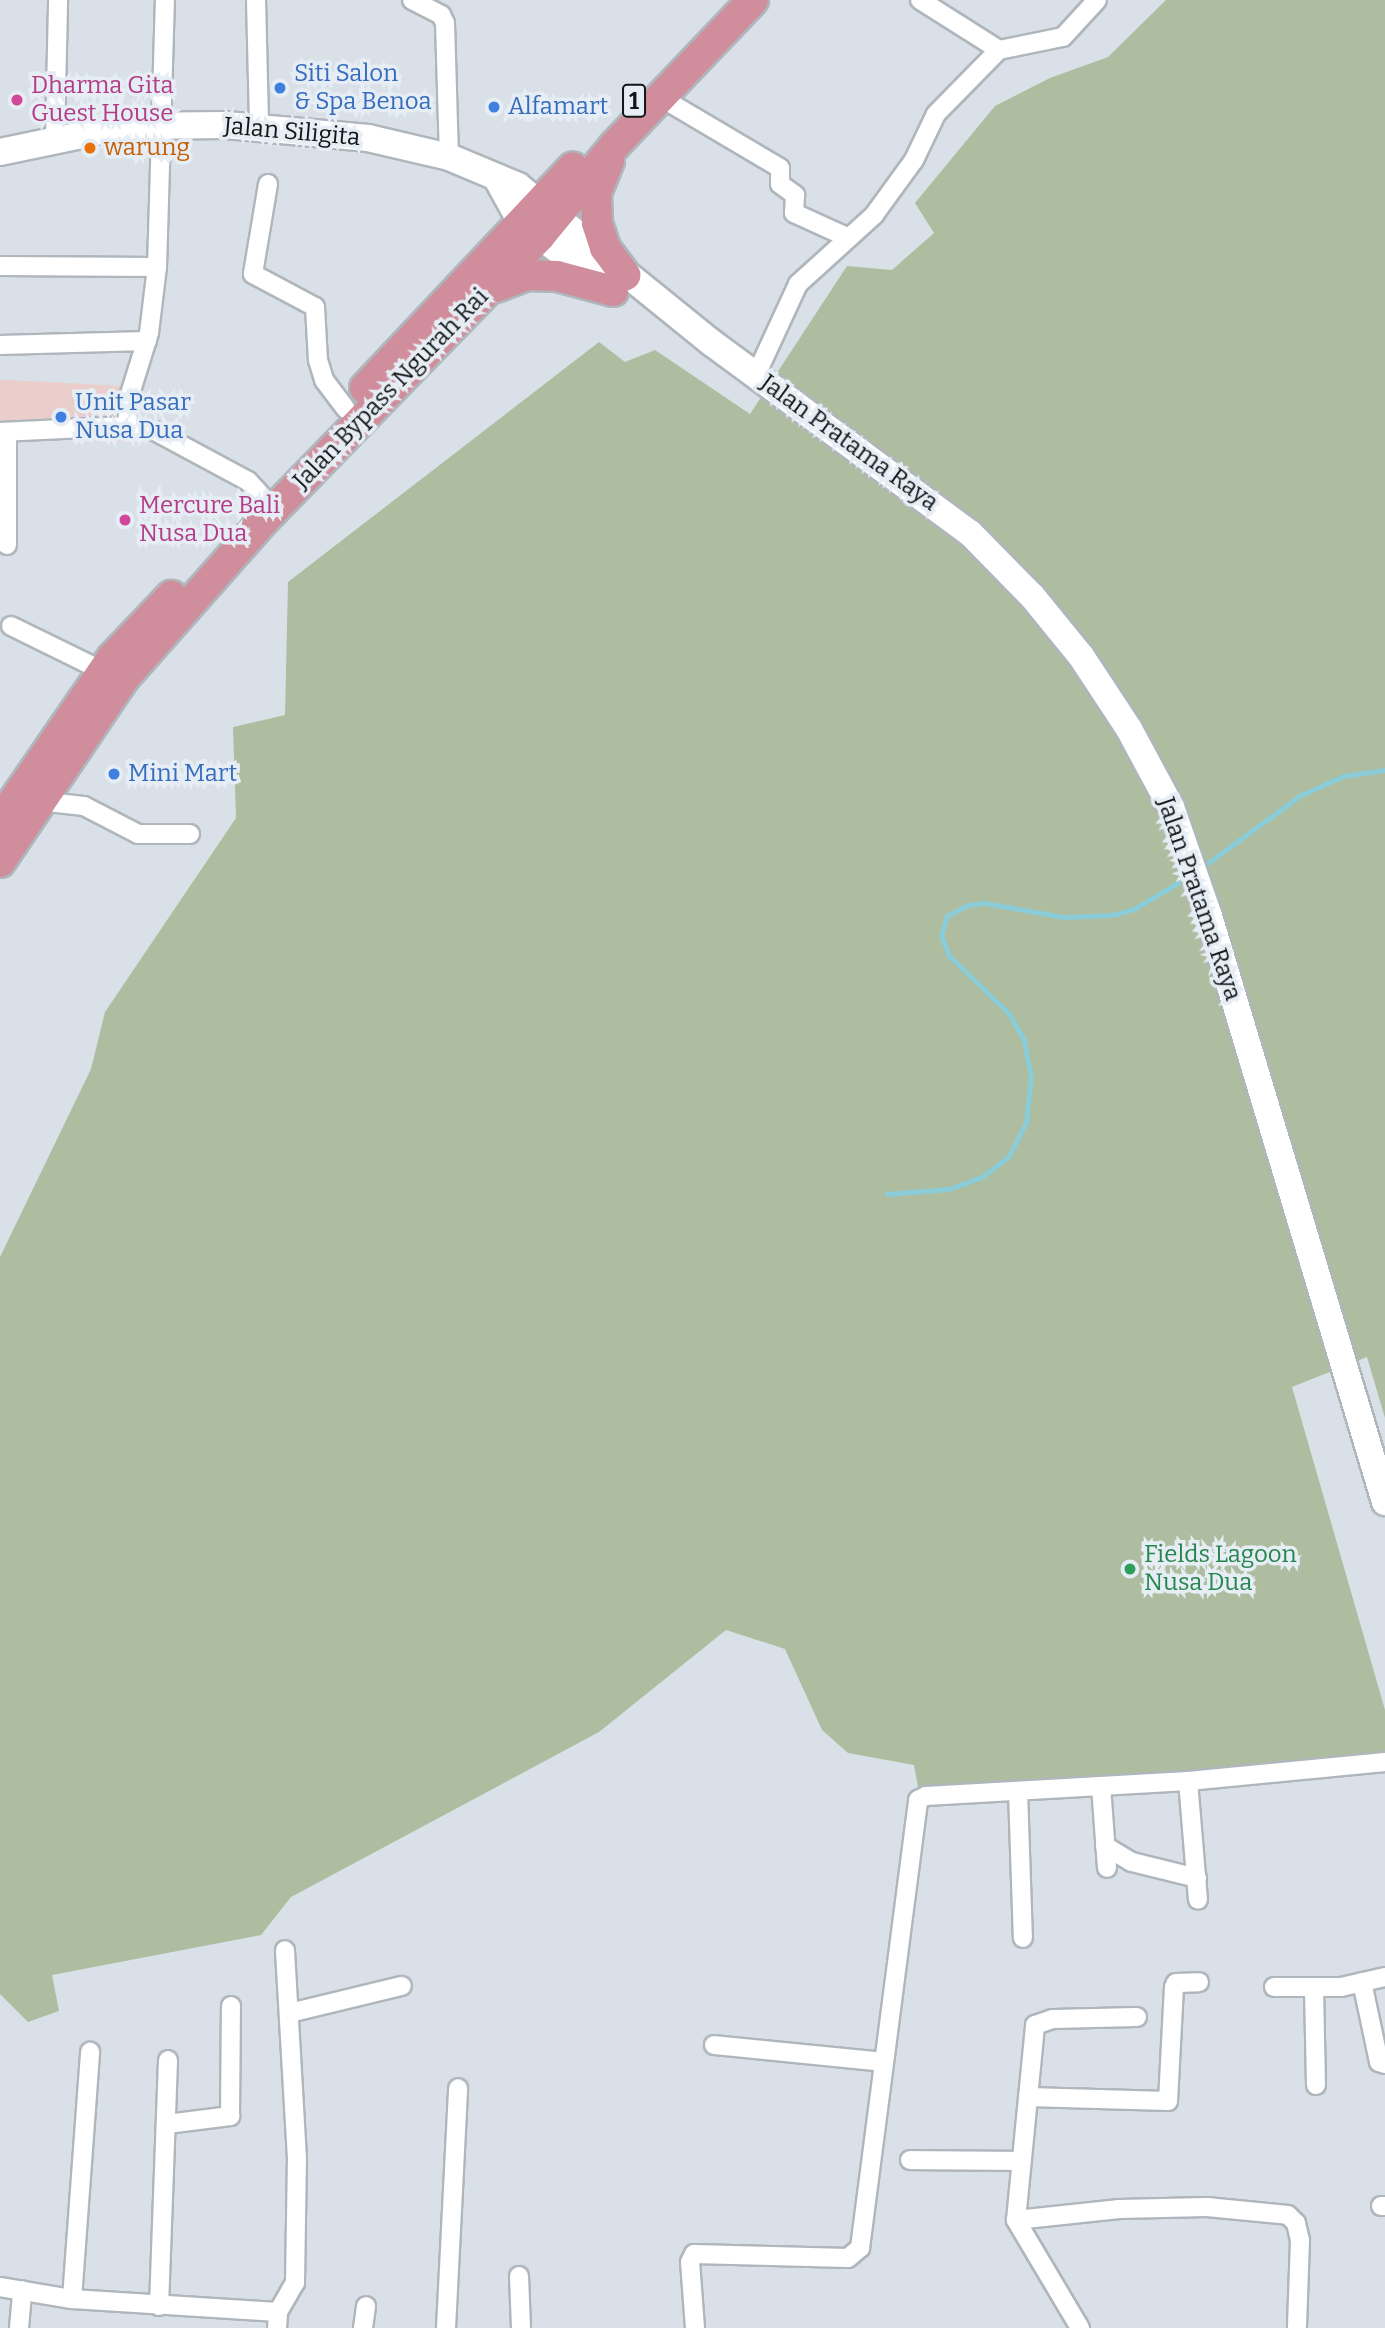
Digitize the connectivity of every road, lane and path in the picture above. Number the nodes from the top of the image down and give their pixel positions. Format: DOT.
graph roads {
  1 [pos="58,0"];
  2 [pos="165,0"];
  3 [pos="256,0"];
  4 [pos="412,0"];
  5 [pos="728,0"];
  6 [pos="753,0"];
  7 [pos="920,0"];
  8 [pos="1097,0"];
  9 [pos="999,50"];
  10 [pos="660,97"];
  11 [pos="164,125"];
  12 [pos="259,127"];
  13 [pos="55,137"];
  14 [pos="615,145"];
  15 [pos="0,152"];
  16 [pos="449,158"];
  17 [pos="268,184"];
  18 [pos="539,219"];
  19 [pos="848,237"];
  20 [pos="0,266"];
  21 [pos="157,267"];
  22 [pos="619,283"];
  23 [pos="487,292"];
  24 [pos="147,341"];
  25 [pos="0,345"];
  26 [pos="756,375"];
  27 [pos="346,409"];
  28 [pos="127,426"];
  29 [pos="4,432"];
  30 [pos="263,497"];
  31 [pos="7,545"];
  32 [pos="11,626"];
  33 [pos="103,671"];
  34 [pos="39,801"];
  35 [pos="0,821"];
  36 [pos="190,834"];
  37 [pos="0,862"];
  38 [pos="1385,1502"];
  39 [pos="1385,1762"];
  40 [pos="1188,1781"];
  41 [pos="1101,1786"];
  42 [pos="1017,1791"];
  43 [pos="1105,1846"];
  44 [pos="1107,1868"];
  45 [pos="1197,1878"];
  46 [pos="1198,1900"];
  47 [pos="1023,1938"];
  48 [pos="285,1950"];
  49 [pos="1385,1978"];
  50 [pos="1199,1982"];
  51 [pos="1362,1982"];
  52 [pos="402,1986"];
  53 [pos="1274,1987"];
  54 [pos="1314,1989"];
  55 [pos="231,2006"];
  56 [pos="290,2013"];
  57 [pos="1137,2017"];
  58 [pos="714,2045"];
  59 [pos="90,2052"];
  60 [pos="169,2060"];
  61 [pos="883,2062"];
  62 [pos="1385,2064"];
  63 [pos="1316,2085"];
  64 [pos="458,2088"];
  65 [pos="1028,2097"];
  66 [pos="166,2124"];
  67 [pos="910,2160"];
  68 [pos="1019,2161"];
  69 [pos="1016,2220"];
  70 [pos="519,2276"];
  71 [pos="0,2287"];
  72 [pos="22,2290"];
  73 [pos="72,2299"];
  74 [pos="159,2306"];
  75 [pos="366,2306"];
  76 [pos="277,2320"];
  77 [pos="19,2328"];
  78 [pos="363,2328"];
  79 [pos="446,2328"];
  80 [pos="521,2328"];
  81 [pos="695,2328"];
  82 [pos="1080,2328"];
  83 [pos="1297,2328"];
  1 -- 13 [label="street"];
  2 -- 11 [label="street"];
  3 -- 12 [label="street"];
  4 -- 16 [label="street"];
  5 -- 18 [label="highway, Jalan Bypass Ngurah Rai / 1"];
  6 -- 10 [label="highway, Jalan Bypass Ngurah Rai / 1"];
  7 -- 9 [label="street"];
  8 -- 9 [label="street"];
  9 -- 19 [label="street"];
  10 -- 14 [label="highway, Jalan Bypass Ngurah Rai / 1"];
  10 -- 19 [label="street"];
  11 -- 12 [label="main road, Jalan Siligita"];
  11 -- 13 [label="main road, Jalan Siligita"];
  11 -- 21 [label="street"];
  12 -- 16 [label="main road, Jalan Siligita"];
  13 -- 15 [label="main road, Jalan Siligita"];
  14 -- 18 [label="highway, Jalan Bypass Ngurah Rai / 1"];
  14 -- 22 [label="highway"];
  16 -- 18 [label="main road, Jalan Siligita"];
  17 -- 27 [label="street"];
  18 -- 22 [label="main road, Jalan Pratama Raya"];
  18 -- 23 [label="highway, Jalan Bypass Ngurah Rai / 1"];
  18 -- 27 [label="highway, Jalan Bypass Ngurah Rai / 1"];
  19 -- 26 [label="street"];
  20 -- 21 [label="street"];
  21 -- 24 [label="street"];
  22 -- 23 [label="highway"];
  22 -- 26 [label="main road, Jalan Pratama Raya"];
  23 -- 34 [label="highway, Jalan Bypass Ngurah Rai / 1"];
  24 -- 25 [label="street"];
  24 -- 28 [label="street"];
  26 -- 38 [label="main road, Jalan Pratama Raya"];
  27 -- 30 [label="highway, Jalan Bypass Ngurah Rai / 1"];
  28 -- 29 [label="street"];
  28 -- 30 [label="street"];
  29 -- 31 [label="street"];
  30 -- 33 [label="highway, Jalan Bypass Ngurah Rai / 1"];
  32 -- 33 [label="street"];
  33 -- 35 [label="highway, Jalan Bypass Ngurah Rai / 1"];
  34 -- 36 [label="street"];
  34 -- 37 [label="highway, Jalan Bypass Ngurah Rai / 1"];
  39 -- 40 [label="street"];
  40 -- 41 [label="street"];
  40 -- 45 [label="street"];
  41 -- 42 [label="street"];
  41 -- 43 [label="street"];
  42 -- 47 [label="street"];
  42 -- 61 [label="street"];
  43 -- 44 [label="street"];
  43 -- 45 [label="street"];
  45 -- 46 [label="street"];
  48 -- 56 [label="street"];
  49 -- 51 [label="street"];
  50 -- 65 [label="street"];
  51 -- 54 [label="street"];
  51 -- 62 [label="street"];
  52 -- 56 [label="street"];
  53 -- 54 [label="street"];
  54 -- 63 [label="street"];
  55 -- 66 [label="street"];
  56 -- 76 [label="street"];
  57 -- 65 [label="street"];
  58 -- 61 [label="street"];
  59 -- 73 [label="street"];
  60 -- 66 [label="street"];
  61 -- 81 [label="street"];
  64 -- 79 [label="street"];
  65 -- 68 [label="street"];
  66 -- 74 [label="street"];
  67 -- 68 [label="street"];
  68 -- 69 [label="street"];
  69 -- 82 [label="street"];
  69 -- 83 [label="street"];
  70 -- 80 [label="street"];
  71 -- 72 [label="street"];
  72 -- 73 [label="street"];
  72 -- 77 [label="street"];
  73 -- 74 [label="street"];
  74 -- 76 [label="street"];
  75 -- 78 [label="street"];
}
